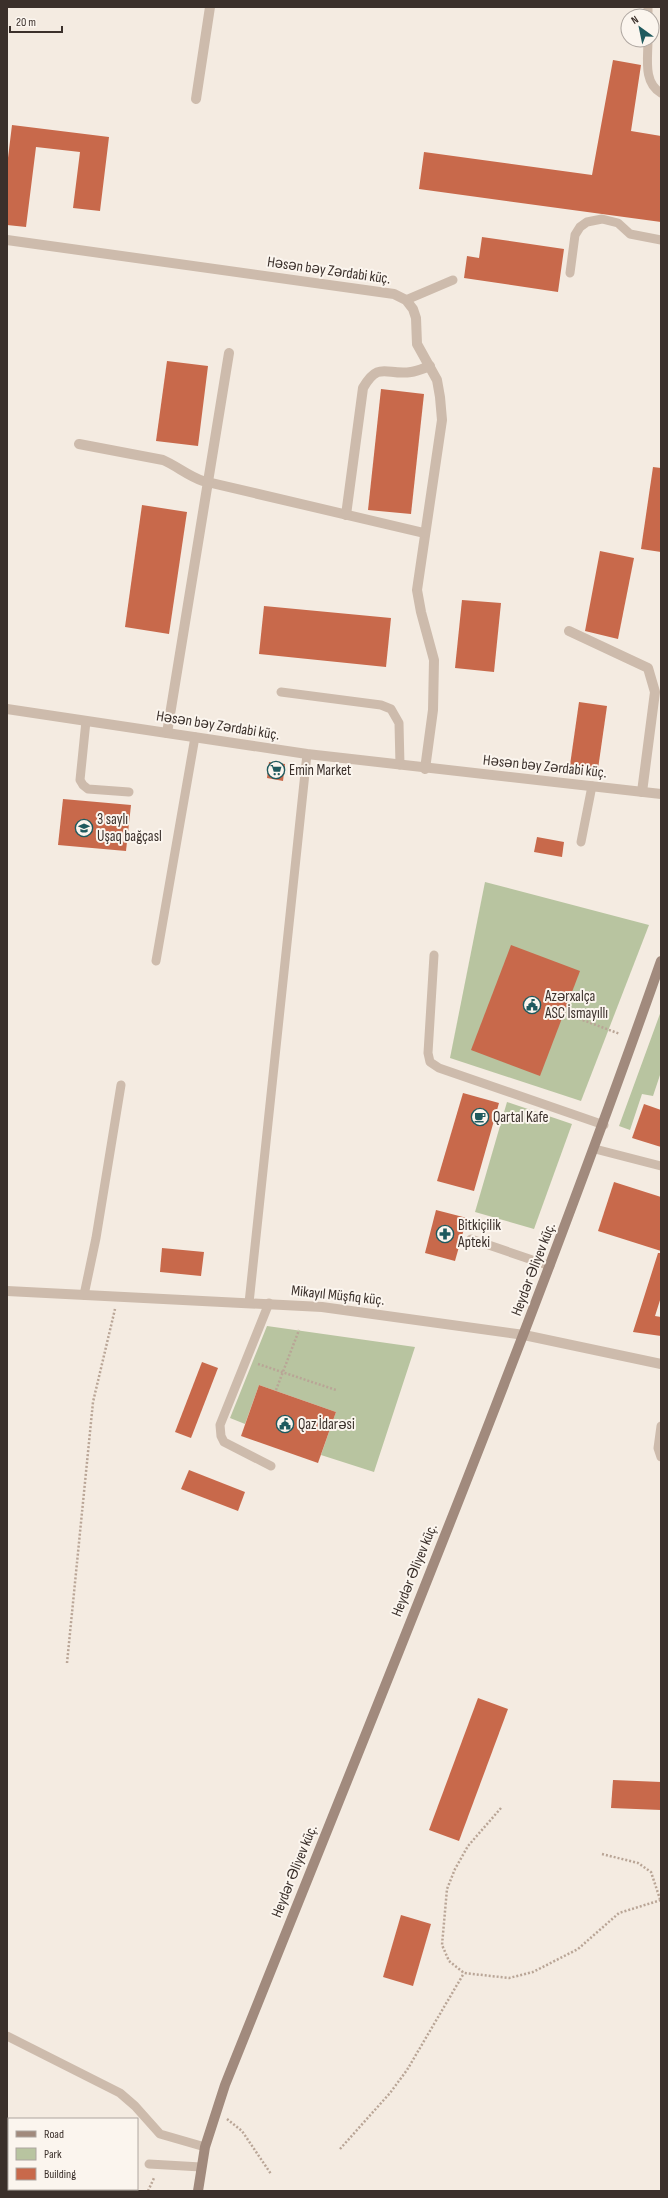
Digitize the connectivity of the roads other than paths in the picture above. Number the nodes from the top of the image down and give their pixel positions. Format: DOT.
graph roads {
  1 [pos="210,7"];
  2 [pos="648,48"];
  3 [pos="661,93"];
  4 [pos="196,99"];
  5 [pos="7,240"];
  6 [pos="661,240"];
  7 [pos="570,273"];
  8 [pos="453,280"];
  9 [pos="406,300"];
  10 [pos="229,353"];
  11 [pos="430,366"];
  12 [pos="79,444"];
  13 [pos="209,482"];
  14 [pos="346,515"];
  15 [pos="424,533"];
  16 [pos="569,632"];
  17 [pos="281,692"];
  18 [pos="7,709"];
  19 [pos="86,721"];
  20 [pos="167,733"];
  21 [pos="195,737"];
  22 [pos="307,754"];
  23 [pos="400,766"];
  24 [pos="425,769"];
  25 [pos="592,786"];
  26 [pos="129,792"];
  27 [pos="642,792"];
  28 [pos="661,794"];
  29 [pos="581,842"];
  30 [pos="434,955"];
  31 [pos="156,961"];
  32 [pos="661,961"];
  33 [pos="121,1085"];
  34 [pos="604,1125"];
  35 [pos="595,1149"];
  36 [pos="661,1166"];
  37 [pos="471,1239"];
  38 [pos="550,1266"];
  39 [pos="7,1291"];
  40 [pos="84,1295"];
  41 [pos="249,1303"];
  42 [pos="270,1304"];
  43 [pos="524,1335"];
  44 [pos="661,1364"];
  45 [pos="661,1426"];
  46 [pos="661,1457"];
  47 [pos="271,1466"];
  48 [pos="7,2036"];
  49 [pos="205,2146"];
  50 [pos="149,2164"];
  51 [pos="201,2167"];
  52 [pos="198,2191"];
  1 -- 4 [label="street"];
  2 -- 3 [label="lane"];
  5 -- 9 [label="street, Həsən bəy Zərdabi küç."];
  6 -- 7 [label="lane"];
  8 -- 9 [label="lane"];
  9 -- 11 [label="street, Həsən bəy Zərdabi küç."];
  10 -- 13 [label="street"];
  11 -- 14 [label="street"];
  11 -- 15 [label="street, Həsən bəy Zərdabi küç."];
  12 -- 13 [label="street"];
  13 -- 14 [label="street"];
  13 -- 20 [label="street"];
  14 -- 15 [label="street"];
  15 -- 24 [label="street, Həsən bəy Zərdabi küç."];
  16 -- 27 [label="street"];
  17 -- 23 [label="lane"];
  18 -- 19 [label="street, Həsən bəy Zərdabi küç."];
  19 -- 20 [label="street, Həsən bəy Zərdabi küç."];
  19 -- 26 [label="lane"];
  20 -- 21 [label="street, Həsən bəy Zərdabi küç."];
  21 -- 22 [label="street, Həsən bəy Zərdabi küç."];
  21 -- 31 [label="lane"];
  22 -- 23 [label="street, Həsən bəy Zərdabi küç."];
  22 -- 41 [label="lane"];
  23 -- 24 [label="street, Həsən bəy Zərdabi küç."];
  24 -- 25 [label="street, Həsən bəy Zərdabi küç."];
  25 -- 27 [label="street, Həsən bəy Zərdabi küç."];
  25 -- 29 [label="lane"];
  27 -- 28 [label="street, Həsən bəy Zərdabi küç."];
  30 -- 34 [label="lane"];
  32 -- 34 [label="main road, Heydər Əliyev küç."];
  33 -- 40 [label="lane"];
  34 -- 35 [label="main road, Heydər Əliyev küç."];
  35 -- 36 [label="lane"];
  35 -- 38 [label="main road, Heydər Əliyev küç."];
  37 -- 38 [label="lane"];
  38 -- 43 [label="main road, Heydər Əliyev küç."];
  39 -- 40 [label="street, Mikayıl Müşfiq küç."];
  40 -- 41 [label="street, Mikayıl Müşfiq küç."];
  41 -- 42 [label="street, Mikayıl Müşfiq küç."];
  42 -- 43 [label="street, Mikayıl Müşfiq küç."];
  42 -- 47 [label="lane"];
  43 -- 44 [label="street, Mikayıl Müşfiq küç."];
  43 -- 49 [label="main road, Heydər Əliyev küç."];
  45 -- 46 [label="lane"];
  48 -- 49 [label="lane"];
  49 -- 51 [label="main road, Heydər Əliyev küç."];
  50 -- 51 [label="lane"];
  51 -- 52 [label="main road, Heydər Əliyev küç."];
}
